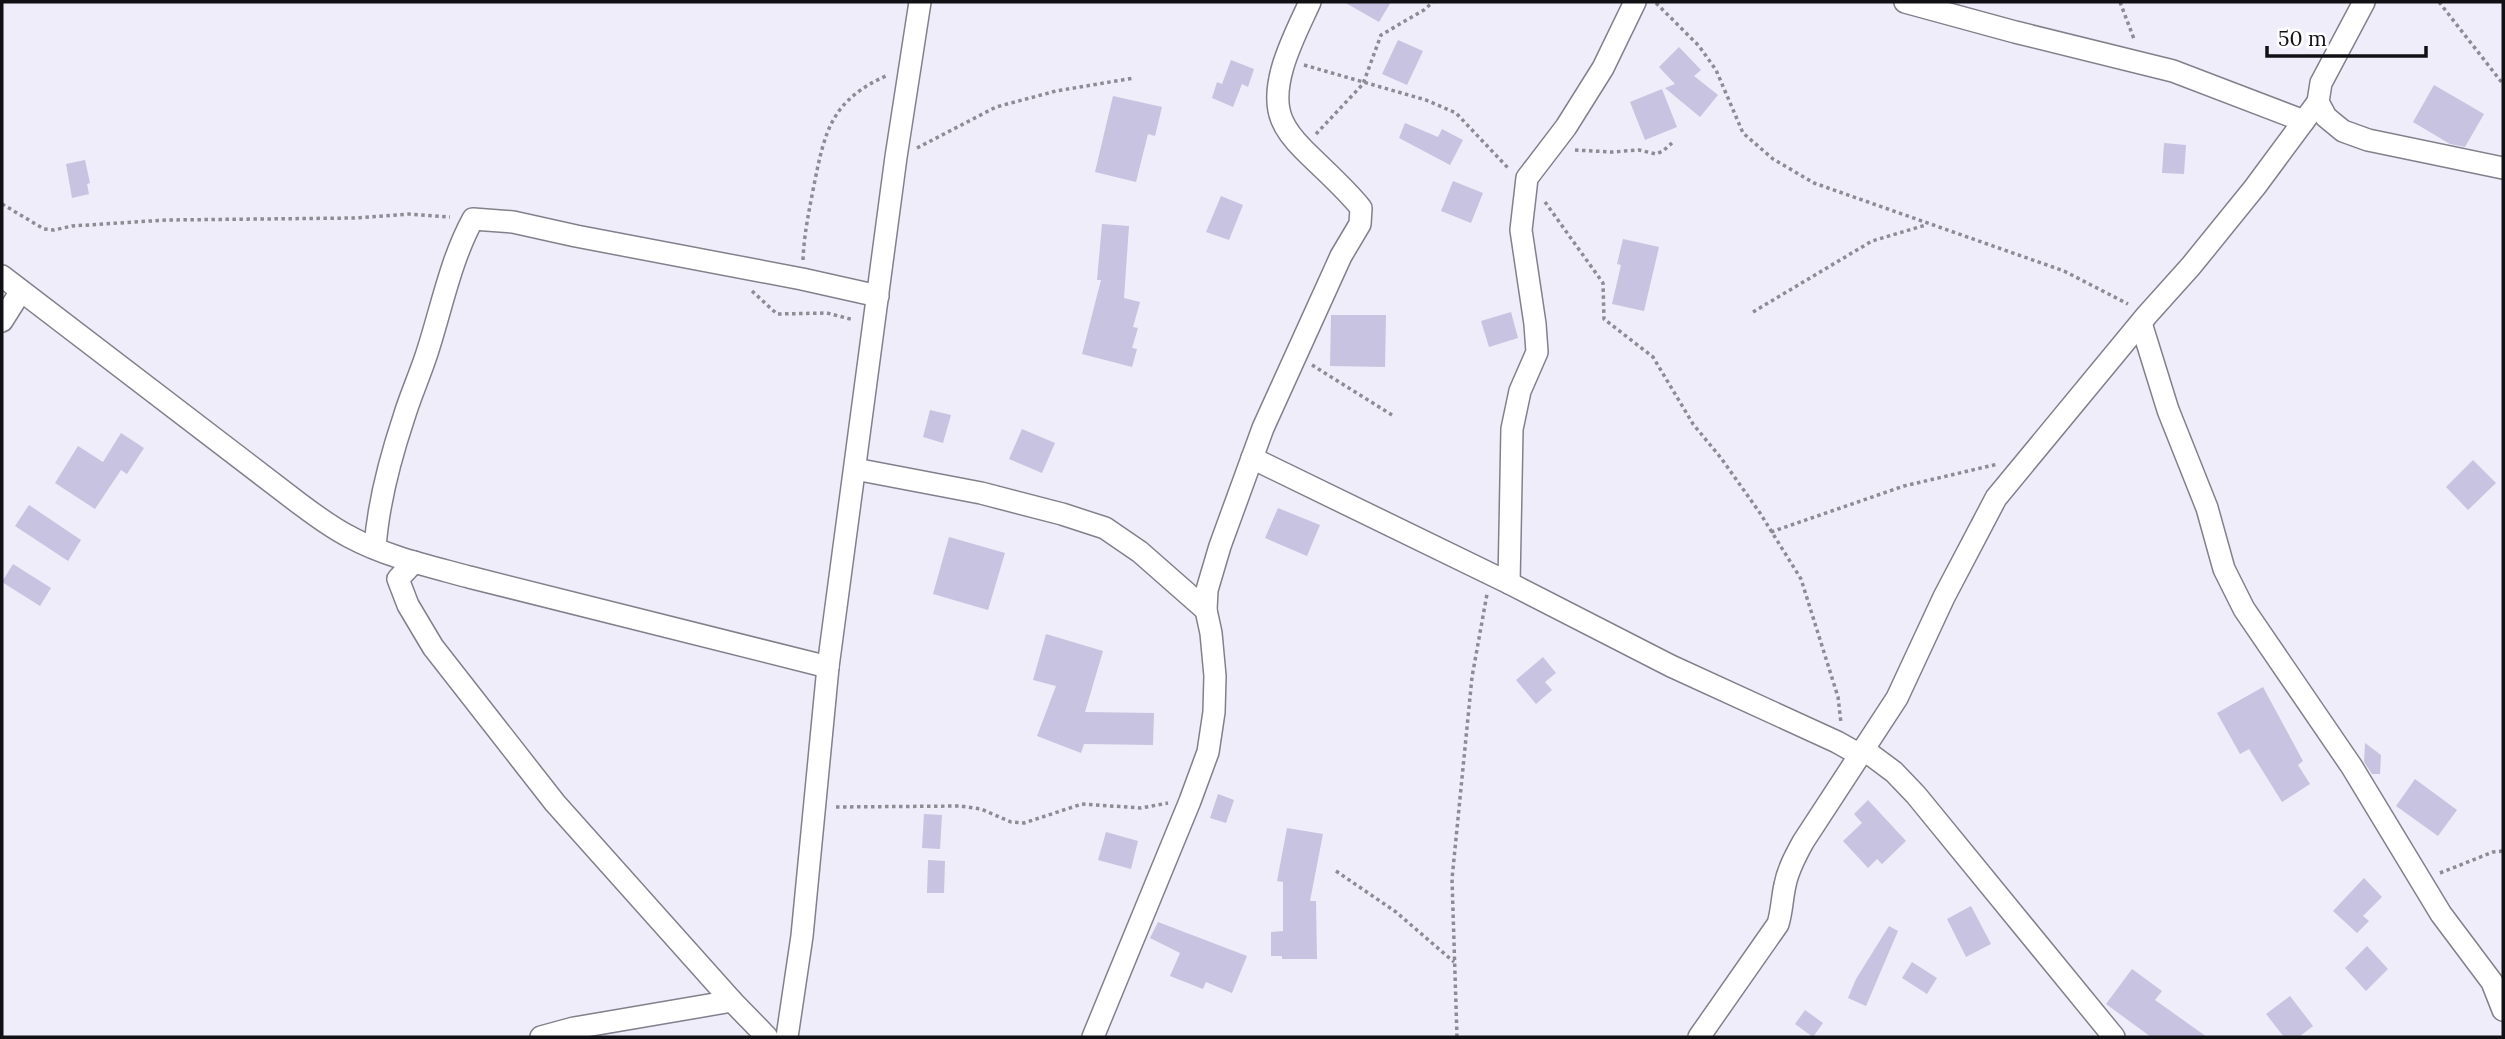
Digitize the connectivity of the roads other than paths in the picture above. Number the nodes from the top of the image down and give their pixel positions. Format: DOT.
graph roads {
  1 [pos="920,2"];
  2 [pos="1310,2"];
  3 [pos="1635,2"];
  4 [pos="1905,2"];
  5 [pos="2364,2"];
  6 [pos="2318,102"];
  7 [pos="2304,121"];
  8 [pos="2503,168"];
  9 [pos="2,276"];
  10 [pos="21,291"];
  11 [pos="878,296"];
  12 [pos="2144,319"];
  13 [pos="2,321"];
  14 [pos="1252,458"];
  15 [pos="855,469"];
  16 [pos="374,548"];
  17 [pos="414,562"];
  18 [pos="1500,578"];
  19 [pos="1206,610"];
  20 [pos="828,667"];
  21 [pos="1861,752"];
  22 [pos="732,1001"];
  23 [pos="2503,1010"];
  24 [pos="541,1037"];
  25 [pos="767,1037"];
  26 [pos="787,1037"];
  27 [pos="1093,1037"];
  28 [pos="1699,1037"];
  29 [pos="2114,1037"];
  1 -- 11 [label="street"];
  2 -- 14 [label="street"];
  3 -- 18 [label="street"];
  4 -- 7 [label="street"];
  5 -- 6 [label="street"];
  6 -- 7 [label="street"];
  6 -- 8 [label="street"];
  7 -- 12 [label="street"];
  9 -- 10 [label="street"];
  10 -- 13 [label="street"];
  10 -- 16 [label="street"];
  11 -- 15 [label="street"];
  11 -- 16 [label="street"];
  12 -- 21 [label="street"];
  12 -- 23 [label="street"];
  14 -- 18 [label="street"];
  14 -- 19 [label="street"];
  15 -- 19 [label="street"];
  15 -- 20 [label="street"];
  16 -- 17 [label="street"];
  17 -- 20 [label="street"];
  17 -- 22 [label="street"];
  18 -- 21 [label="street"];
  19 -- 27 [label="street"];
  20 -- 26 [label="street"];
  21 -- 28 [label="street"];
  21 -- 29 [label="street"];
  22 -- 24 [label="street"];
  22 -- 25 [label="street"];
}
